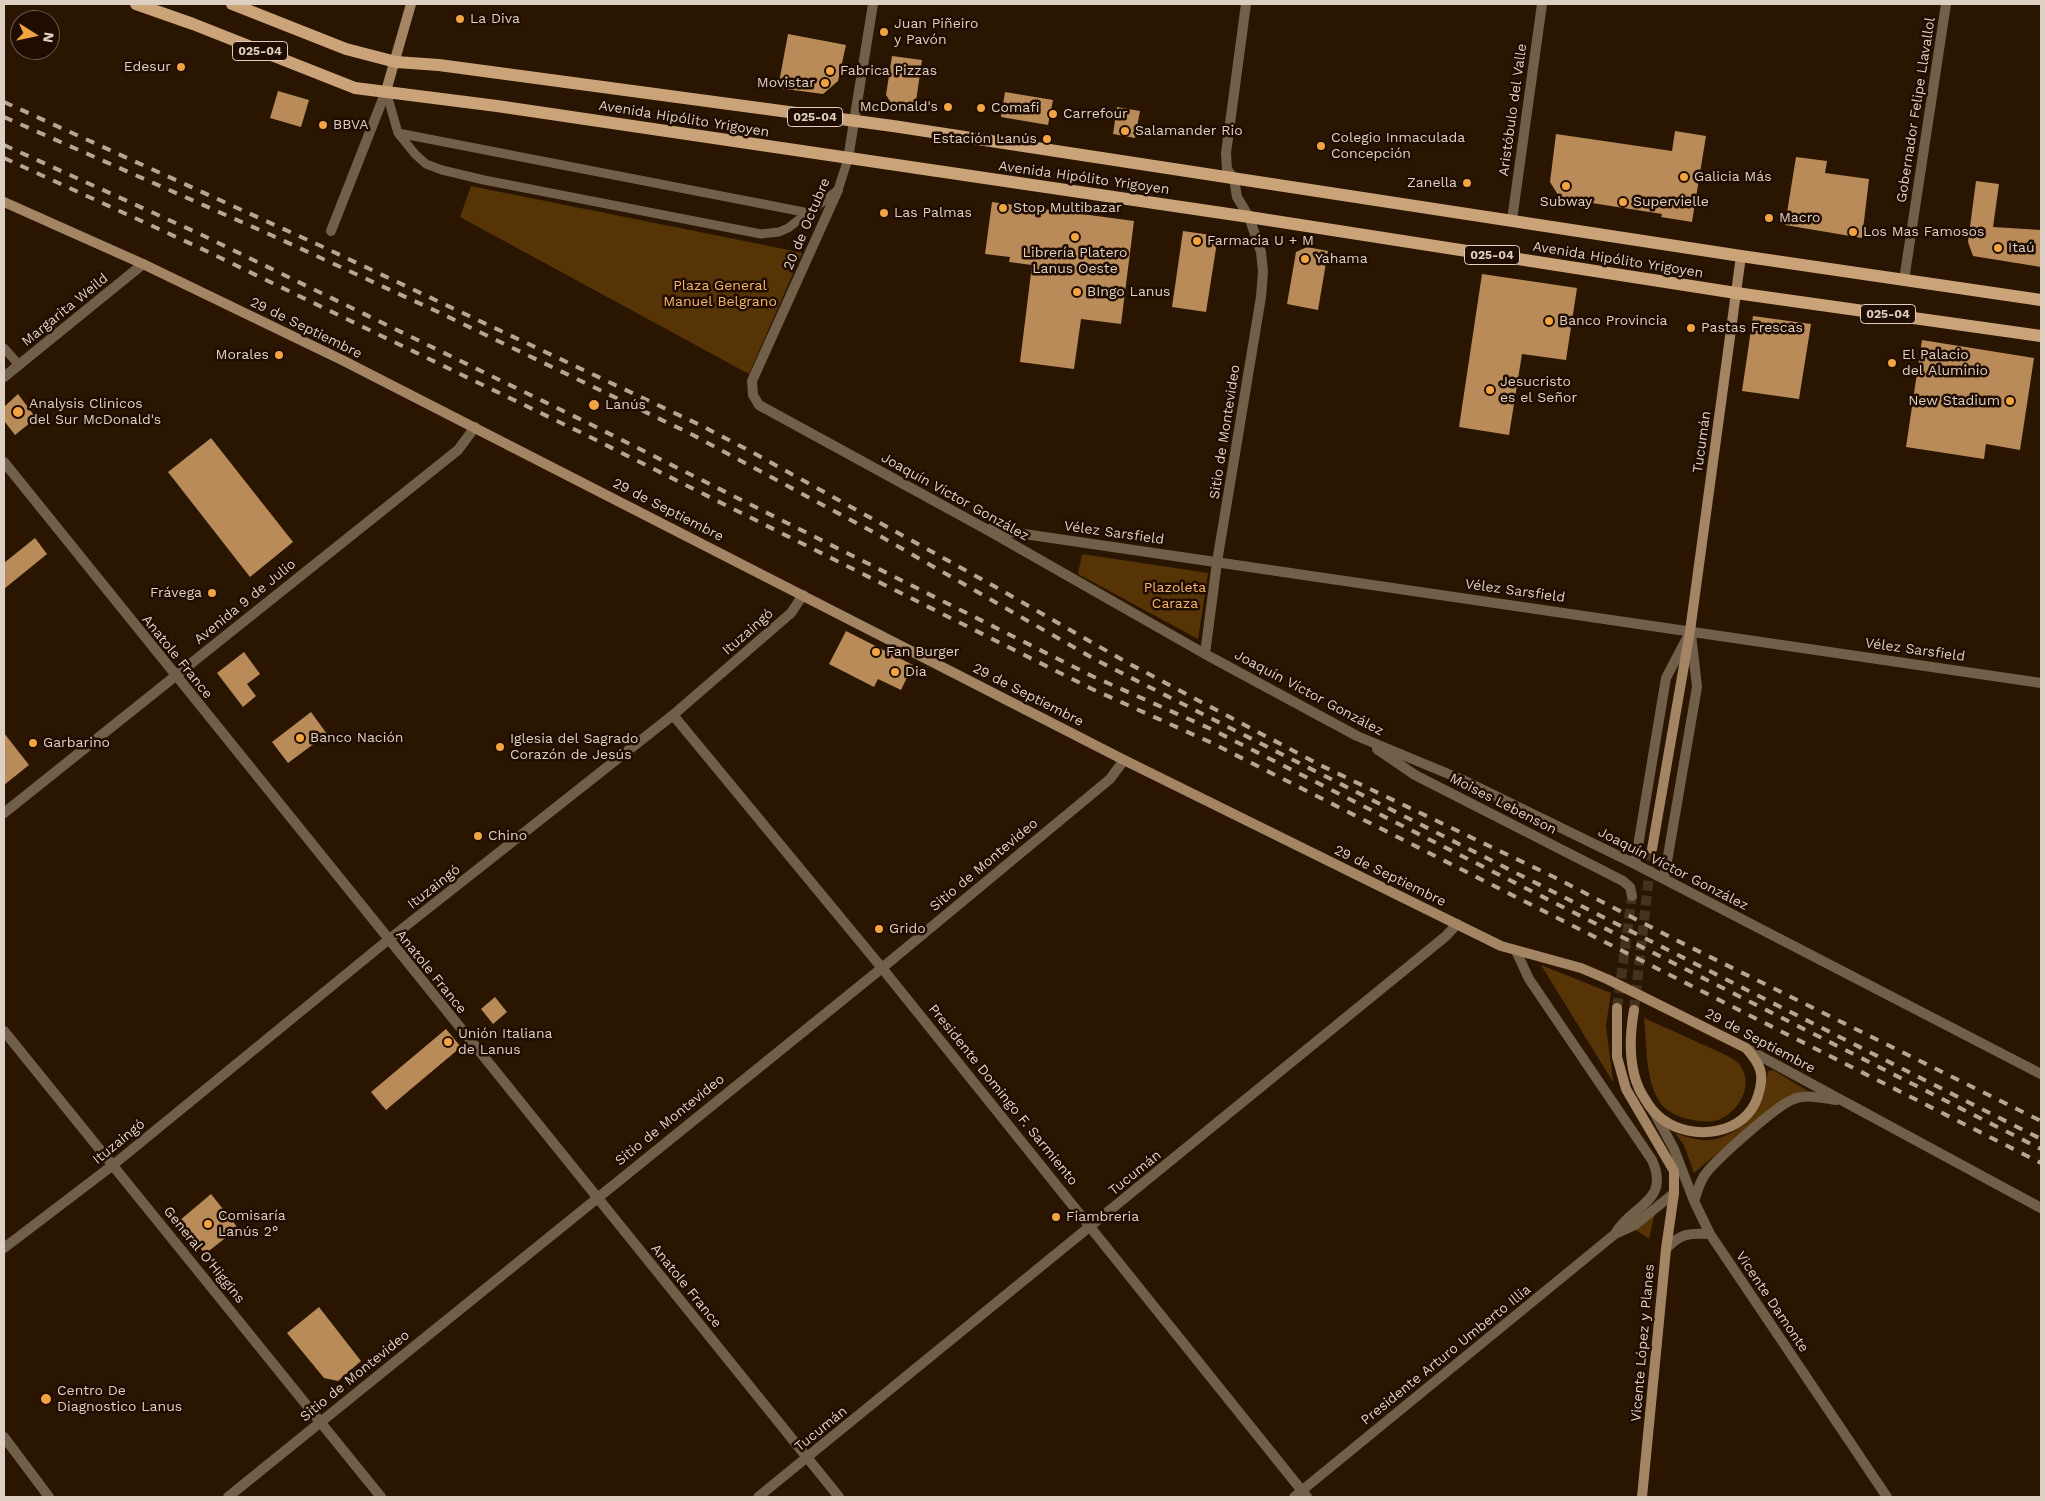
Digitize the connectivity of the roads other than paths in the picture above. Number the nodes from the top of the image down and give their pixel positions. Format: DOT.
graph roads {
  1 [pos="136,4"];
  2 [pos="232,4"];
  3 [pos="411,4"];
  4 [pos="872,4"];
  5 [pos="1246,4"];
  6 [pos="1542,4"];
  7 [pos="1946,4"];
  8 [pos="396,62"];
  9 [pos="386,91"];
  10 [pos="854,122"];
  11 [pos="398,133"];
  12 [pos="848,159"];
  13 [pos="1234,179"];
  14 [pos="838,190"];
  15 [pos="4,202"];
  16 [pos="809,213"];
  17 [pos="1249,217"];
  18 [pos="1512,220"];
  19 [pos="331,231"];
  20 [pos="1741,256"];
  21 [pos="143,264"];
  22 [pos="1904,280"];
  23 [pos="1736,293"];
  24 [pos="2041,300"];
  25 [pos="2041,336"];
  26 [pos="4,348"];
  27 [pos="19,365"];
  28 [pos="4,377"];
  29 [pos="752,381"];
  30 [pos="475,427"];
  31 [pos="4,462"];
  32 [pos="984,528"];
  33 [pos="1217,562"];
  34 [pos="803,595"];
  35 [pos="1690,631"];
  36 [pos="1205,654"];
  37 [pos="175,676"];
  38 [pos="2041,683"];
  39 [pos="672,715"];
  40 [pos="1357,736"];
  41 [pos="1124,760"];
  42 [pos="4,813"];
  43 [pos="1652,849"];
  44 [pos="1635,864"];
  45 [pos="1664,879"];
  46 [pos="1632,896"];
  47 [pos="1457,924"];
  48 [pos="388,940"];
  49 [pos="1516,951"];
  50 [pos="882,968"];
  51 [pos="1616,1008"];
  52 [pos="1634,1010"];
  53 [pos="4,1031"];
  54 [pos="1746,1048"];
  55 [pos="2041,1074"];
  56 [pos="1842,1101"];
  57 [pos="1654,1111"];
  58 [pos="113,1165"];
  59 [pos="1674,1192"];
  60 [pos="596,1197"];
  61 [pos="1694,1202"];
  62 [pos="2041,1208"];
  63 [pos="1091,1226"];
  64 [pos="1615,1234"];
  65 [pos="1710,1234"];
  66 [pos="4,1248"];
  67 [pos="1666,1249"];
  68 [pos="321,1422"];
  69 [pos="4,1437"];
  70 [pos="808,1458"];
  71 [pos="1301,1495"];
  72 [pos="49,1497"];
  73 [pos="228,1497"];
  74 [pos="381,1497"];
  75 [pos="758,1497"];
  76 [pos="839,1497"];
  77 [pos="1642,1497"];
  78 [pos="1887,1497"];
  1 -- 9 [label="main road, Avenida Hipólito Yrigoyen / 025-04"];
  2 -- 8 [label="main road, Avenida Hipólito Yrigoyen / 025-04"];
  3 -- 8 [label="street"];
  4 -- 10 [label="street"];
  5 -- 13 [label="street, Sitio de Montevideo"];
  6 -- 18 [label="street, Aristóbulo del Valle"];
  7 -- 22 [label="street, Gobernador Felipe Llavallol"];
  8 -- 9 [label="street"];
  8 -- 10 [label="main road, Avenida Hipólito Yrigoyen / 025-04"];
  9 -- 11 [label="lane"];
  9 -- 12 [label="main road, Avenida Hipólito Yrigoyen / 025-04"];
  9 -- 19 [label="street"];
  10 -- 12 [label="street"];
  10 -- 13 [label="main road, Avenida Hipólito Yrigoyen / 025-04"];
  11 -- 16 [label="lane"];
  11 -- 16 [label="lane"];
  12 -- 14 [label="lane, 20 de Octubre"];
  12 -- 17 [label="main road, Avenida Hipólito Yrigoyen / 025-04"];
  13 -- 17 [label="street, Sitio de Montevideo"];
  13 -- 18 [label="main road, Avenida Hipólito Yrigoyen / 025-04"];
  14 -- 16 [label="lane"];
  14 -- 29 [label="street, 20 de Octubre"];
  15 -- 21 [label="street, 29 de Septiembre"];
  17 -- 23 [label="main road, Avenida Hipólito Yrigoyen / 025-04"];
  17 -- 33 [label="street, Sitio de Montevideo"];
  18 -- 20 [label="main road, Avenida Hipólito Yrigoyen / 025-04"];
  20 -- 22 [label="main road, Avenida Hipólito Yrigoyen / 025-04"];
  20 -- 23 [label="street, Tucumán"];
  21 -- 27 [label="street, Margarita Weild"];
  21 -- 30 [label="street, 29 de Septiembre"];
  22 -- 24 [label="main road, Avenida Hipólito Yrigoyen / 025-04"];
  23 -- 25 [label="main road, Avenida Hipólito Yrigoyen / 025-04"];
  23 -- 35 [label="street, Tucumán"];
  26 -- 27 [label="lane"];
  27 -- 28 [label="street, Margarita Weild"];
  29 -- 32 [label="street, Joaquín Víctor González"];
  30 -- 34 [label="street, 29 de Septiembre"];
  30 -- 37 [label="street, Avenida 9 de Julio"];
  31 -- 37 [label="street, Anatole France"];
  32 -- 33 [label="street, Vélez Sarsfield"];
  32 -- 36 [label="street, Joaquín Víctor González"];
  33 -- 35 [label="street, Vélez Sarsfield"];
  33 -- 36 [label="street, Sitio de Montevideo"];
  34 -- 39 [label="street, Ituzaingó"];
  34 -- 41 [label="street, 29 de Septiembre"];
  35 -- 38 [label="street, Vélez Sarsfield"];
  35 -- 43 [label="street"];
  35 -- 44 [label="street, Tucumán"];
  35 -- 45 [label="street, Tucumán"];
  36 -- 40 [label="street, Joaquín Víctor González"];
  37 -- 42 [label="street, Avenida 9 de Julio"];
  37 -- 48 [label="street, Anatole France"];
  39 -- 48 [label="street, Ituzaingó"];
  39 -- 50 [label="street, Presidente Domingo F. Sarmiento"];
  40 -- 44 [label="street, Joaquín Víctor González"];
  40 -- 46 [label="street, Moises Lebenson"];
  41 -- 47 [label="street, 29 de Septiembre"];
  41 -- 50 [label="street, Sitio de Montevideo"];
  44 -- 45 [label="street, Joaquín Víctor González"];
  45 -- 55 [label="street, Joaquín Víctor González"];
  47 -- 49 [label="street, 29 de Septiembre"];
  47 -- 63 [label="street, Tucumán"];
  48 -- 58 [label="street, Ituzaingó"];
  48 -- 60 [label="street, Anatole France"];
  49 -- 54 [label="street, 29 de Septiembre"];
  49 -- 64 [label="street, Presidente Arturo Umberto Illia"];
  50 -- 60 [label="street, Sitio de Montevideo"];
  50 -- 63 [label="street, Presidente Domingo F. Sarmiento"];
  51 -- 59 [label="street"];
  52 -- 57 [label="street"];
  53 -- 58 [label="street, General O'Higgins"];
  54 -- 56 [label="street, 29 de Septiembre"];
  54 -- 57 [label="street"];
  56 -- 61 [label="street"];
  56 -- 62 [label="street, 29 de Septiembre"];
  57 -- 61 [label="street, Vicente Damonte"];
  58 -- 66 [label="street, Ituzaingó"];
  58 -- 68 [label="street, General O'Higgins"];
  59 -- 64 [label="street, Presidente Arturo Umberto Illia"];
  59 -- 67 [label="street, Vicente López y Planes"];
  60 -- 68 [label="street, Sitio de Montevideo"];
  60 -- 70 [label="street, Anatole France"];
  61 -- 65 [label="street, Vicente Damonte"];
  63 -- 70 [label="street, Tucumán"];
  63 -- 71 [label="street, Presidente Domingo F. Sarmiento"];
  64 -- 71 [label="street, Presidente Arturo Umberto Illia"];
  65 -- 67 [label="street"];
  65 -- 78 [label="street, Vicente Damonte"];
  67 -- 77 [label="street, Vicente López y Planes"];
  68 -- 73 [label="street, Sitio de Montevideo"];
  68 -- 74 [label="street, General O'Higgins"];
  69 -- 72 [label="street"];
  70 -- 75 [label="street, Tucumán"];
  70 -- 76 [label="street, Anatole France"];
}
